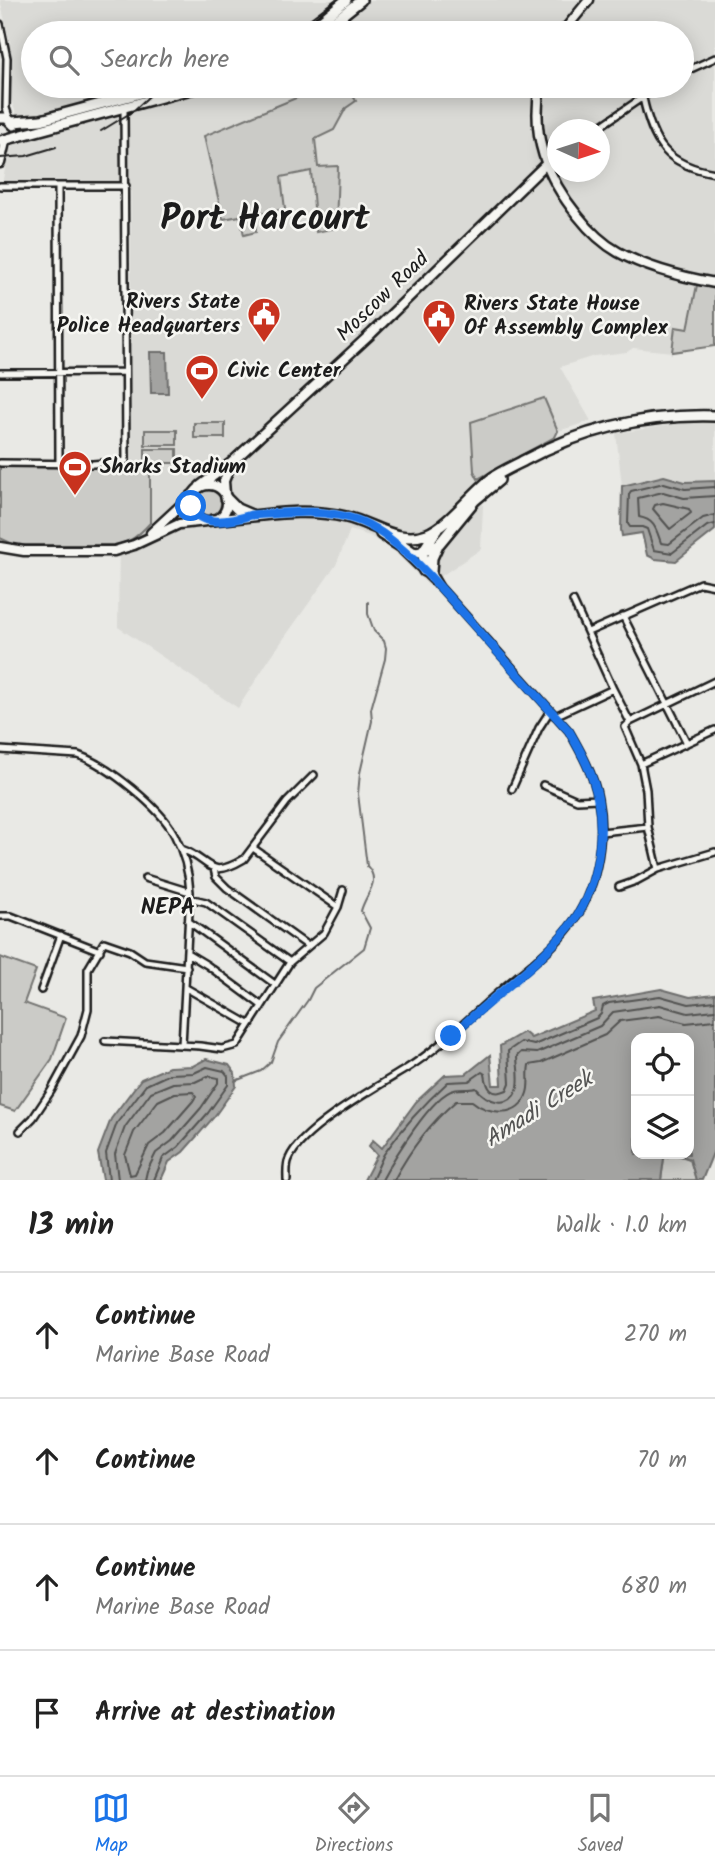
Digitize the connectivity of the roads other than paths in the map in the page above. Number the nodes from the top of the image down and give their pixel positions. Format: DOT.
graph roads {
  1 [pos="345,0"];
  2 [pos="361,0"];
  3 [pos="589,0"];
  4 [pos="320,21"];
  5 [pos="335,21"];
  6 [pos="572,21"];
  7 [pos="0,24"];
  8 [pos="715,58"];
  9 [pos="694,68"];
  10 [pos="123,98"];
  11 [pos="157,98"];
  12 [pos="539,98"];
  13 [pos="643,98"];
  14 [pos="5,100"];
  15 [pos="124,107"];
  16 [pos="0,115"];
  17 [pos="610,120"];
  18 [pos="12,121"];
  19 [pos="6,140"];
  20 [pos="0,163"];
  21 [pos="545,165"];
  22 [pos="715,173"];
  23 [pos="126,186"];
  24 [pos="0,187"];
  25 [pos="58,188"];
  26 [pos="715,283"];
  27 [pos="125,372"];
  28 [pos="0,373"];
  29 [pos="60,373"];
  30 [pos="715,416"];
  31 [pos="0,463"];
  32 [pos="59,463"];
  33 [pos="231,463"];
  34 [pos="519,463"];
  35 [pos="200,486"];
  36 [pos="192,495"];
  37 [pos="225,496"];
  38 [pos="251,515"];
  39 [pos="210,521"];
  40 [pos="371,527"];
  41 [pos="439,527"];
  42 [pos="390,534"];
  43 [pos="146,537"];
  44 [pos="439,544"];
  45 [pos="0,547"];
  46 [pos="400,548"];
  47 [pos="424,562"];
  48 [pos="715,586"];
  49 [pos="573,601"];
  50 [pos="624,616"];
  51 [pos="588,632"];
  52 [pos="715,681"];
  53 [pos="613,689"];
  54 [pos="667,704"];
  55 [pos="553,713"];
  56 [pos="630,722"];
  57 [pos="715,730"];
  58 [pos="687,743"];
  59 [pos="0,750"];
  60 [pos="641,765"];
  61 [pos="314,775"];
  62 [pos="543,785"];
  63 [pos="512,789"];
  64 [pos="598,799"];
  65 [pos="648,827"];
  66 [pos="601,832"];
  67 [pos="253,848"];
  68 [pos="181,849"];
  69 [pos="715,852"];
  70 [pos="214,869"];
  71 [pos="658,869"];
  72 [pos="145,878"];
  73 [pos="619,887"];
  74 [pos="343,890"];
  75 [pos="190,895"];
  76 [pos="338,907"];
  77 [pos="0,916"];
  78 [pos="188,922"];
  79 [pos="61,936"];
  80 [pos="308,946"];
  81 [pos="100,951"];
  82 [pos="187,953"];
  83 [pos="290,962"];
  84 [pos="187,967"];
  85 [pos="276,985"];
  86 [pos="186,988"];
  87 [pos="41,990"];
  88 [pos="261,1005"];
  89 [pos="249,1024"];
  90 [pos="105,1041"];
  91 [pos="183,1045"];
  92 [pos="20,1131"];
  93 [pos="287,1180"];
  1 -- 4 [label="main road"];
  2 -- 5 [label="main road"];
  3 -- 6 [label="street"];
  7 -- 14 [label="street"];
  8 -- 9 [label="street"];
  10 -- 18 [label="main road"];
  11 -- 15 [label="main road"];
  12 -- 21 [label="street"];
  13 -- 17 [label="street"];
  13 -- 22 [label="street"];
  14 -- 16 [label="street"];
  14 -- 18 [label="street"];
  15 -- 19 [label="main road"];
  15 -- 23 [label="street"];
  16 -- 18 [label="main road"];
  18 -- 19 [label="main road"];
  19 -- 20 [label="street"];
  21 -- 26 [label="street"];
  21 -- 33 [label="street, Moscow Road"];
  23 -- 25 [label="street"];
  23 -- 27 [label="street"];
  24 -- 25 [label="street"];
  25 -- 29 [label="street"];
  27 -- 29 [label="street"];
  27 -- 32 [label="street"];
  28 -- 29 [label="street"];
  29 -- 32 [label="street"];
  30 -- 34 [label="main road"];
  31 -- 32 [label="street"];
  33 -- 35 [label="street, Moscow Road"];
  33 -- 37 [label="street"];
  34 -- 41 [label="main road"];
  34 -- 44 [label="main road"];
  35 -- 36 [label="street"];
  35 -- 37 [label="street"];
  36 -- 39 [label="street"];
  36 -- 43 [label="street"];
  37 -- 38 [label="main road"];
  37 -- 39 [label="street"];
  38 -- 39 [label="main road"];
  38 -- 40 [label="main road"];
  39 -- 43 [label="street"];
  40 -- 42 [label="main road"];
  40 -- 46 [label="main road"];
  41 -- 42 [label="main road"];
  41 -- 47 [label="main road"];
  42 -- 47 [label="street"];
  43 -- 45 [label="street"];
  44 -- 47 [label="main road"];
  44 -- 47 [label="main road"];
  46 -- 47 [label="main road"];
  46 -- 47 [label="street"];
  47 -- 55 [label="street"];
  48 -- 50 [label="street"];
  49 -- 51 [label="street"];
  50 -- 51 [label="street"];
  50 -- 54 [label="street"];
  51 -- 53 [label="street"];
  52 -- 54 [label="street"];
  53 -- 55 [label="street"];
  53 -- 56 [label="street"];
  54 -- 56 [label="street"];
  54 -- 58 [label="street"];
  55 -- 63 [label="street"];
  55 -- 64 [label="street"];
  56 -- 60 [label="street"];
  57 -- 58 [label="street"];
  58 -- 60 [label="street"];
  59 -- 68 [label="street"];
  60 -- 65 [label="street"];
  61 -- 67 [label="street"];
  62 -- 64 [label="street"];
  64 -- 66 [label="street"];
  65 -- 66 [label="street"];
  65 -- 71 [label="street"];
  66 -- 93 [label="street"];
  67 -- 70 [label="street"];
  67 -- 76 [label="street"];
  68 -- 70 [label="street"];
  68 -- 75 [label="street"];
  69 -- 71 [label="street"];
  70 -- 80 [label="street"];
  71 -- 73 [label="street"];
  72 -- 75 [label="street"];
  74 -- 76 [label="street"];
  75 -- 78 [label="street"];
  75 -- 83 [label="street"];
  76 -- 80 [label="street"];
  77 -- 79 [label="street"];
  78 -- 82 [label="street"];
  78 -- 85 [label="street"];
  79 -- 81 [label="street"];
  79 -- 87 [label="street"];
  80 -- 83 [label="street"];
  81 -- 84 [label="street"];
  81 -- 92 [label="street"];
  82 -- 84 [label="street"];
  82 -- 88 [label="street"];
  83 -- 85 [label="street"];
  84 -- 86 [label="street"];
  85 -- 88 [label="street"];
  86 -- 89 [label="street"];
  86 -- 91 [label="street"];
  88 -- 89 [label="street"];
  89 -- 91 [label="street"];
  90 -- 91 [label="street"];
}
